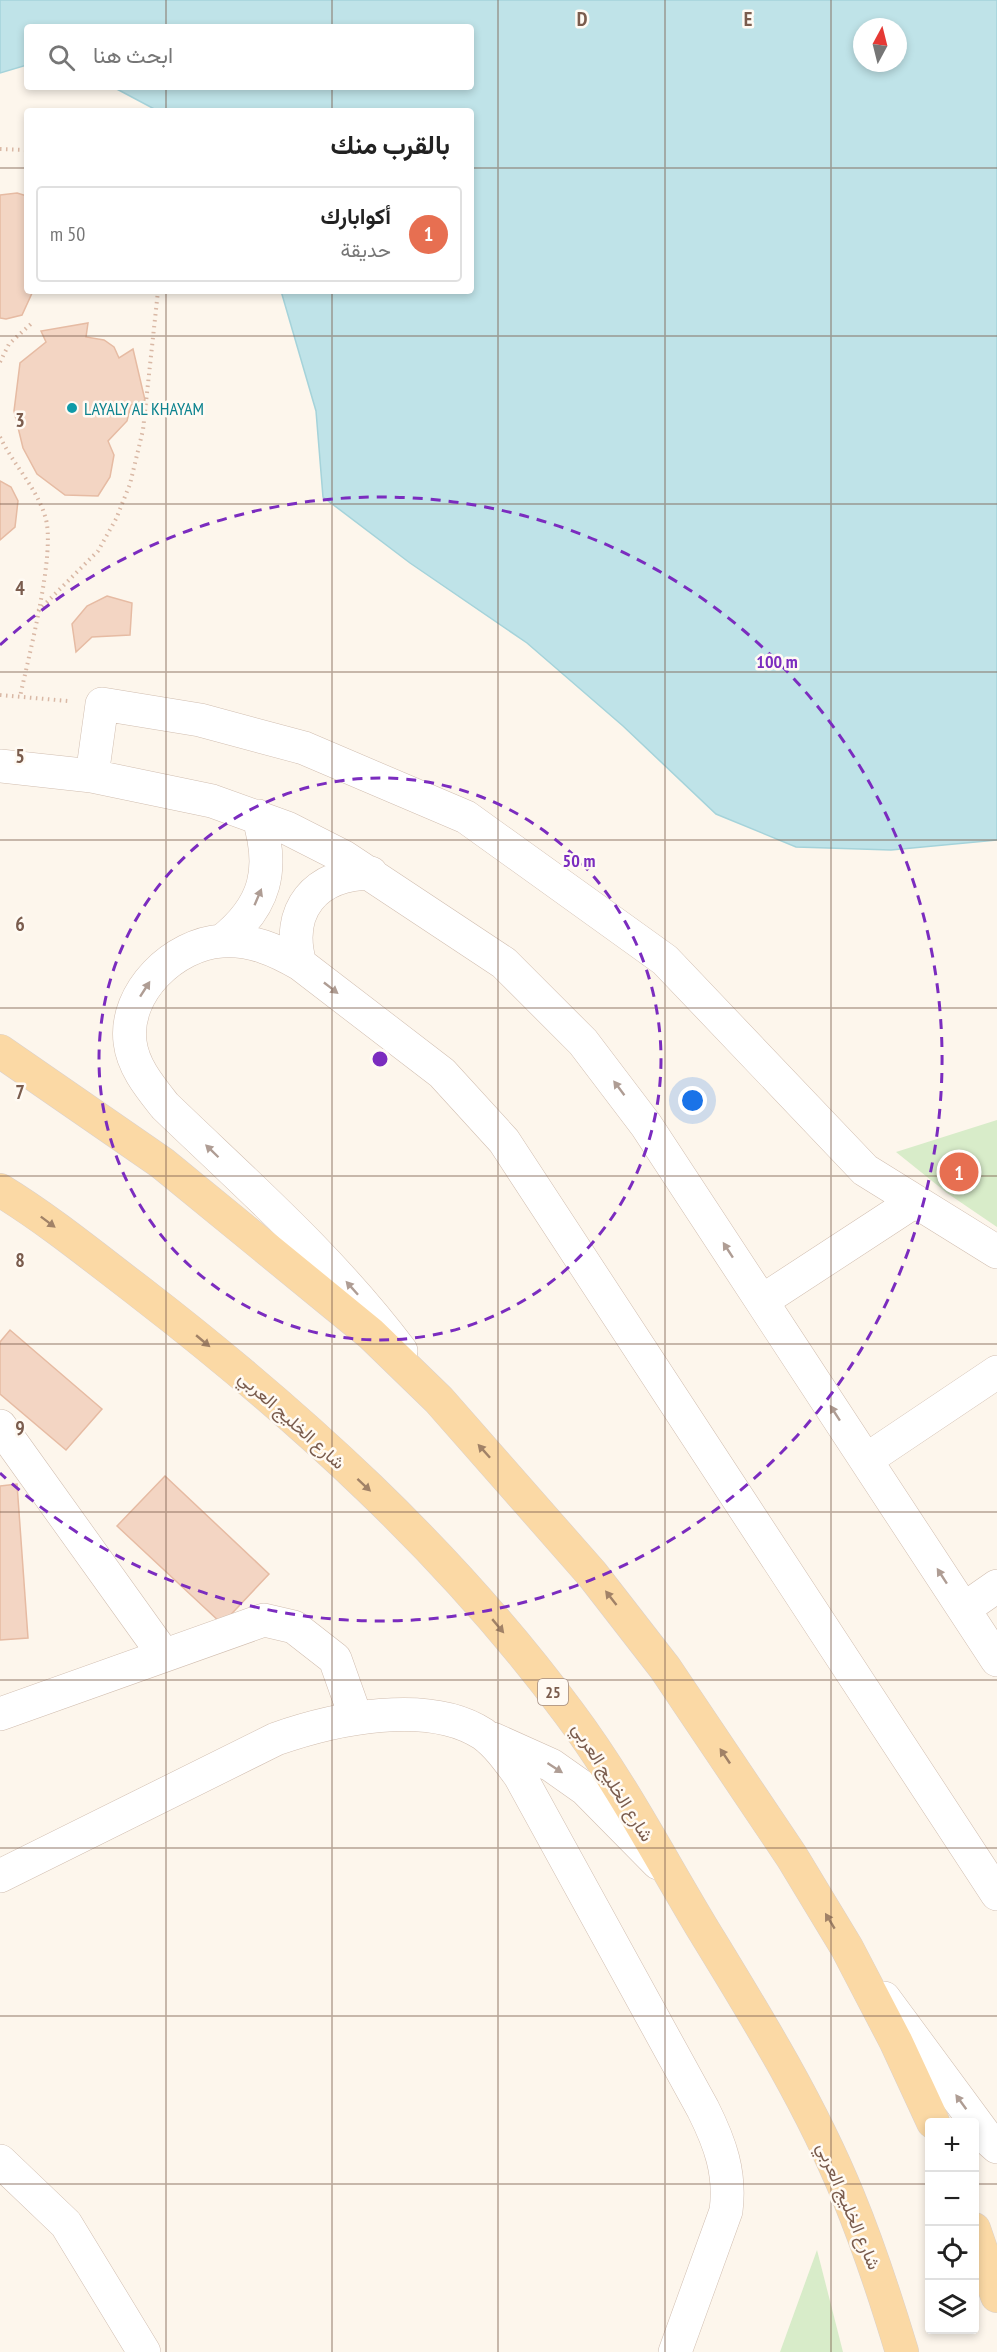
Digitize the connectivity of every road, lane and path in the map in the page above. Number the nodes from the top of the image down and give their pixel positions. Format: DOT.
graph roads {
  1 [pos="0,149"];
  2 [pos="24,150"];
  3 [pos="158,294"];
  4 [pos="33,322"];
  5 [pos="0,362"];
  6 [pos="0,437"];
  7 [pos="38,611"];
  8 [pos="0,695"];
  9 [pos="20,697"];
  10 [pos="102,704"];
  11 [pos="0,766"];
  12 [pos="92,777"];
  13 [pos="258,816"];
  14 [pos="371,873"];
  15 [pos="222,941"];
  16 [pos="300,964"];
  17 [pos="0,1051"];
  18 [pos="0,1190"];
  19 [pos="915,1201"];
  20 [pos="997,1252"];
  21 [pos="762,1301"];
  22 [pos="997,1372"];
  23 [pos="438,1400"];
  24 [pos="0,1426"];
  25 [pos="866,1460"];
  26 [pos="997,1586"];
  27 [pos="964,1609"];
  28 [pos="164,1655"];
  29 [pos="997,1660"];
  30 [pos="0,1714"];
  31 [pos="356,1718"];
  32 [pos="483,1734"];
  33 [pos="0,1876"];
  34 [pos="674,1880"];
  35 [pos="997,1894"];
  36 [pos="847,1948"];
  37 [pos="931,2118"];
  38 [pos="997,2148"];
  39 [pos="0,2161"];
  40 [pos="979,2241"];
  41 [pos="997,2296"];
  42 [pos="144,2352"];
  43 [pos="675,2352"];
  44 [pos="902,2352"];
  1 -- 2 [label="path"];
  3 -- 7 [label="path"];
  4 -- 5 [label="path"];
  6 -- 7 [label="path"];
  7 -- 9 [label="path"];
  8 -- 9 [label="path"];
  9 -- 10 [label="path"];
  10 -- 12 [label="street"];
  10 -- 19 [label="street"];
  11 -- 12 [label="street"];
  12 -- 13 [label="street"];
  13 -- 14 [label="street"];
  15 -- 13 [label="street, one-way"];
  14 -- 16 [label="street"];
  21 -- 14 [label="street, one-way"];
  15 -- 16 [label="street"];
  23 -- 15 [label="street, one-way"];
  16 -- 35 [label="street, one-way"];
  17 -- 23 [label="main road"];
  18 -- 34 [label="main road, شارع الخليج العربي / 25, one-way"];
  19 -- 20 [label="street"];
  19 -- 21 [label="street"];
  25 -- 21 [label="street, one-way"];
  22 -- 25 [label="street"];
  36 -- 23 [label="main road, one-way"];
  24 -- 28 [label="street"];
  27 -- 25 [label="street, one-way"];
  26 -- 27 [label="street"];
  27 -- 29 [label="street"];
  28 -- 30 [label="street"];
  28 -- 31 [label="street"];
  31 -- 32 [label="street"];
  31 -- 33 [label="street"];
  32 -- 34 [label="street, one-way"];
  32 -- 43 [label="street"];
  34 -- 44 [label="main road, شارع الخليج العربي / 25"];
  36 -- 37 [label="main road"];
  38 -- 36 [label="street, one-way"];
  39 -- 42 [label="street"];
  40 -- 41 [label="main road"];
}
